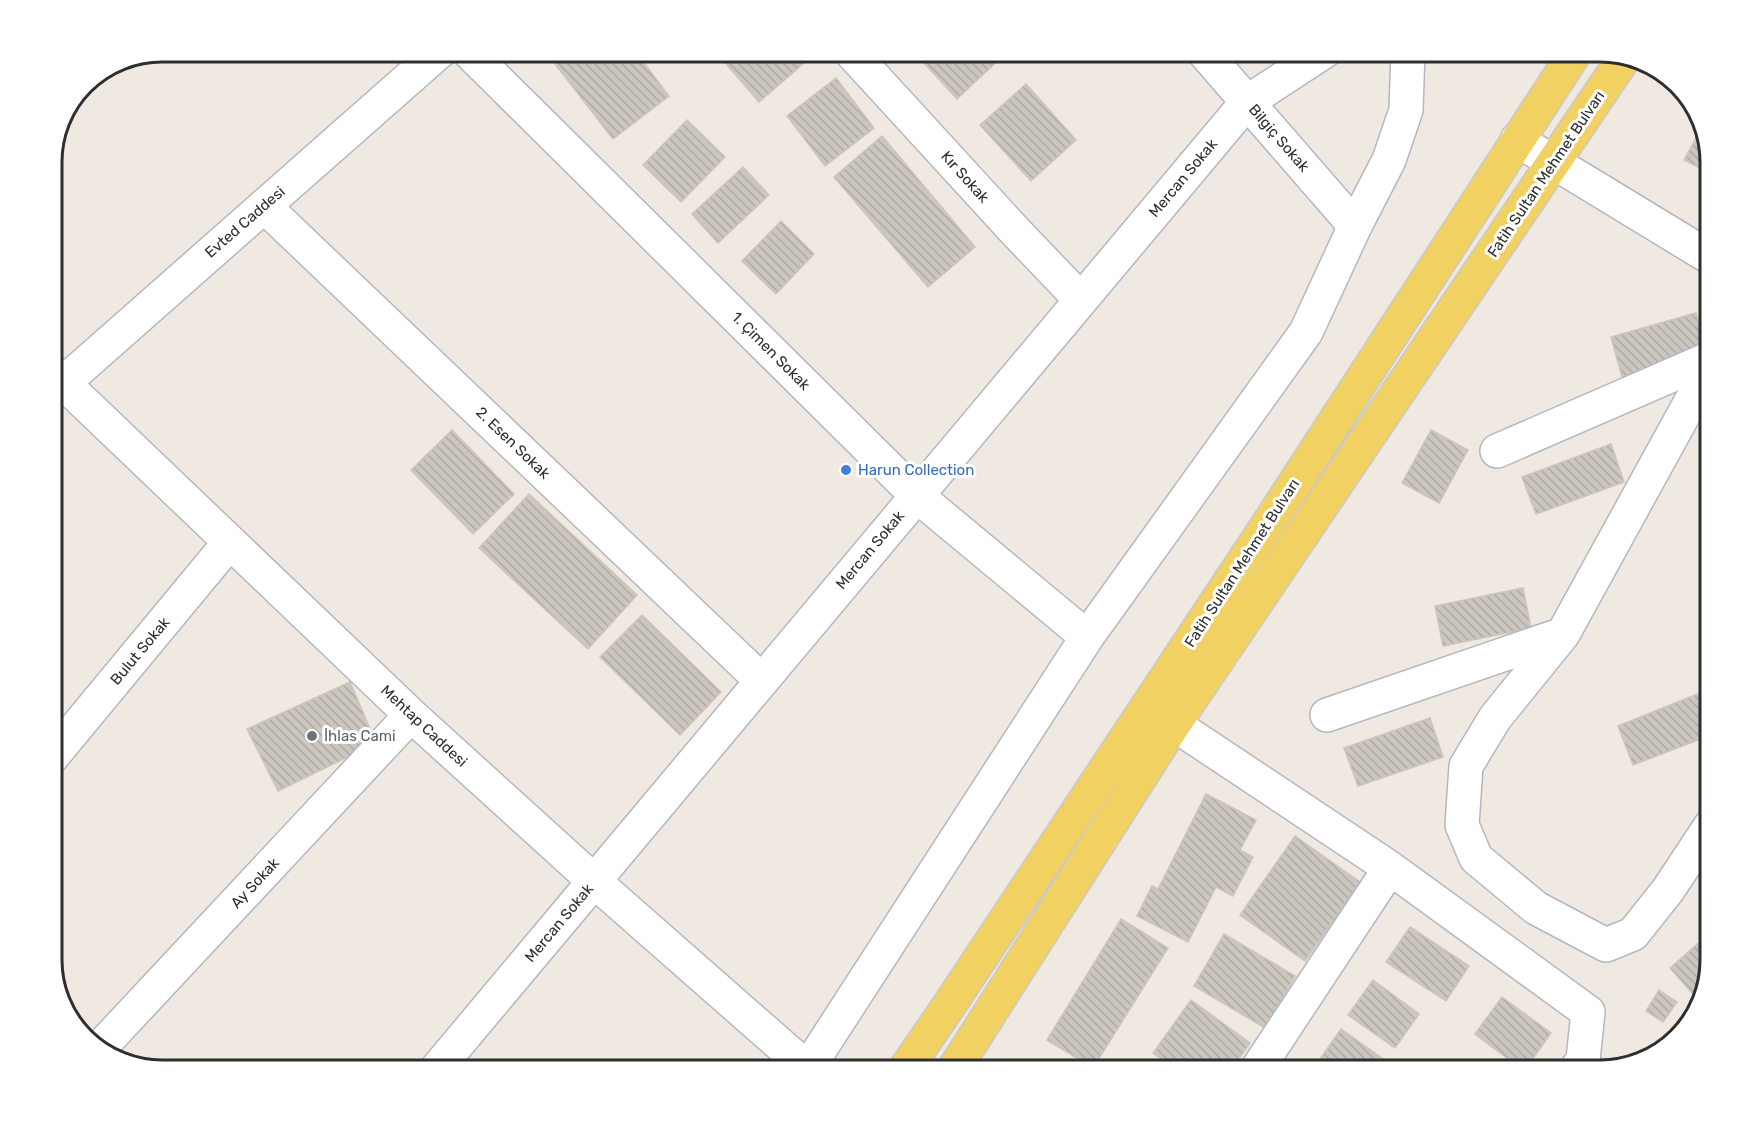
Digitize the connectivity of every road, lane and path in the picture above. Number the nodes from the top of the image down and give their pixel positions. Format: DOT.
graph roads {
  1 [pos="428,62"];
  2 [pos="479,62"];
  3 [pos="860,62"];
  4 [pos="1212,62"];
  5 [pos="1308,62"];
  6 [pos="1408,62"];
  7 [pos="1569,62"];
  8 [pos="1620,64"];
  9 [pos="1247,102"];
  10 [pos="1517,141"];
  11 [pos="1554,163"];
  12 [pos="264,206"];
  13 [pos="1355,226"];
  14 [pos="1700,251"];
  15 [pos="1081,300"];
  16 [pos="1700,363"];
  17 [pos="62,377"];
  18 [pos="1700,385"];
  19 [pos="62,389"];
  20 [pos="1497,451"];
  21 [pos="916,495"];
  22 [pos="229,543"];
  23 [pos="1563,634"];
  24 [pos="1087,637"];
  25 [pos="762,681"];
  26 [pos="411,715"];
  27 [pos="1161,715"];
  28 [pos="1327,715"];
  29 [pos="62,745"];
  30 [pos="1700,842"];
  31 [pos="1390,868"];
  32 [pos="594,881"];
  33 [pos="105,1043"];
  34 [pos="444,1060"];
  35 [pos="796,1060"];
  36 [pos="813,1060"];
  37 [pos="911,1060"];
  38 [pos="959,1060"];
  39 [pos="1263,1060"];
  40 [pos="1583,1060"];
  1 -- 12 [label="street, Evted Caddesi"];
  2 -- 21 [label="street, 1. Çimen Sokak"];
  3 -- 15 [label="street, Kır Sokak"];
  4 -- 9 [label="street, Bilgiç Sokak"];
  5 -- 9 [label="street, Mercan Sokak"];
  6 -- 13 [label="street"];
  7 -- 10 [label="main road, Fatih Sultan Mehmet Bulvarı"];
  8 -- 11 [label="main road, Fatih Sultan Mehmet Bulvarı"];
  9 -- 13 [label="street, Bilgiç Sokak"];
  9 -- 15 [label="street, Mercan Sokak"];
  10 -- 11 [label="street"];
  10 -- 27 [label="main road, Fatih Sultan Mehmet Bulvarı"];
  11 -- 14 [label="street"];
  11 -- 27 [label="main road, Fatih Sultan Mehmet Bulvarı"];
  12 -- 17 [label="street, Evted Caddesi"];
  12 -- 25 [label="street, 2. Esen Sokak"];
  13 -- 24 [label="street"];
  15 -- 21 [label="street, Mercan Sokak"];
  16 -- 20 [label="street"];
  18 -- 23 [label="street"];
  19 -- 22 [label="street, Mehtap Caddesi"];
  21 -- 24 [label="street, 1. Çimen Sokak"];
  21 -- 25 [label="street, Mercan Sokak"];
  22 -- 26 [label="street, Mehtap Caddesi"];
  22 -- 29 [label="street, Bulut Sokak"];
  23 -- 28 [label="street"];
  23 -- 30 [label="street"];
  24 -- 36 [label="street"];
  25 -- 32 [label="street, Mercan Sokak"];
  26 -- 32 [label="street, Mehtap Caddesi"];
  26 -- 33 [label="street, Ay Sokak"];
  27 -- 31 [label="street"];
  27 -- 37 [label="main road, Fatih Sultan Mehmet Bulvarı"];
  27 -- 38 [label="main road, Fatih Sultan Mehmet Bulvarı"];
  31 -- 39 [label="street"];
  31 -- 40 [label="street"];
  32 -- 34 [label="street, Mercan Sokak"];
  32 -- 35 [label="street, Mehtap Caddesi"];
}
